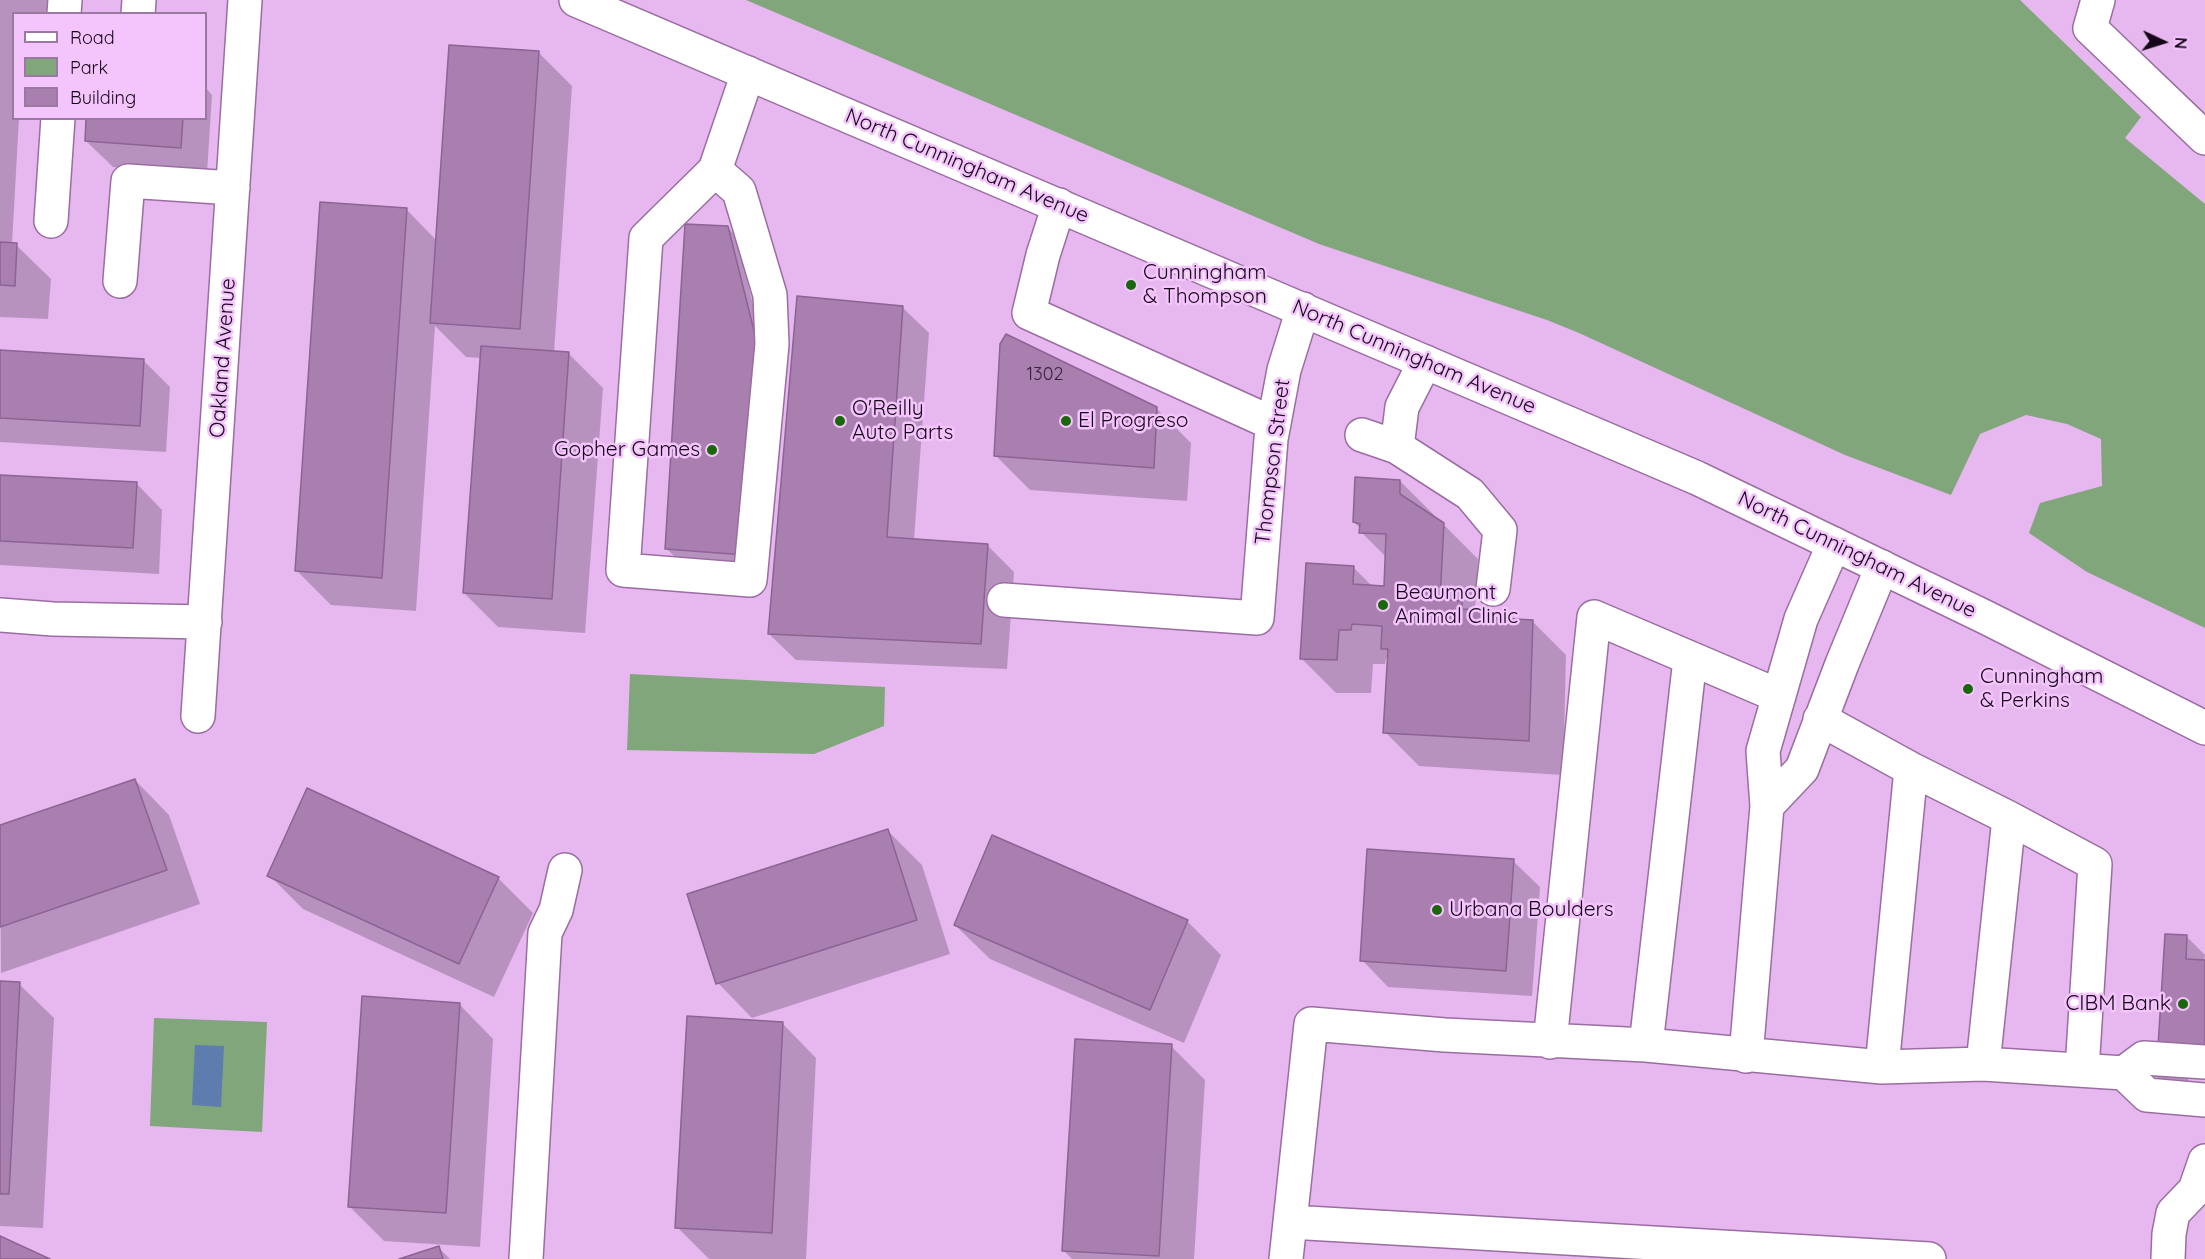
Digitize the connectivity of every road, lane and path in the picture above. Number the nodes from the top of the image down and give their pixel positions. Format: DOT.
graph roads {
  1 [pos="245,0"];
  2 [pos="576,0"];
  3 [pos="2098,0"];
  4 [pos="748,73"];
  5 [pos="58,120"];
  6 [pos="2205,138"];
  7 [pos="715,170"];
  8 [pos="233,188"];
  9 [pos="1059,206"];
  10 [pos="51,221"];
  11 [pos="120,281"];
  12 [pos="1303,309"];
  13 [pos="1425,362"];
  14 [pos="1274,424"];
  15 [pos="1362,435"];
  16 [pos="1397,447"];
  17 [pos="1834,544"];
  18 [pos="1882,567"];
  19 [pos="1493,589"];
  20 [pos="1004,600"];
  21 [pos="0,615"];
  22 [pos="205,622"];
  23 [pos="1690,659"];
  24 [pos="1779,696"];
  25 [pos="198,716"];
  26 [pos="1821,719"];
  27 [pos="2205,728"];
  28 [pos="1911,770"];
  29 [pos="1767,806"];
  30 [pos="2009,818"];
  31 [pos="565,870"];
  32 [pos="1550,1042"];
  33 [pos="1646,1045"];
  34 [pos="1746,1056"];
  35 [pos="2205,1062"];
  36 [pos="1983,1064"];
  37 [pos="1882,1067"];
  38 [pos="2082,1070"];
  39 [pos="2124,1073"];
  40 [pos="2205,1078"];
  41 [pos="2205,1100"];
  42 [pos="2205,1161"];
  43 [pos="1290,1222"];
  44 [pos="526,1259"];
  45 [pos="1286,1259"];
  46 [pos="1929,1259"];
  47 [pos="2168,1259"];
  1 -- 8 [label="main road, Oakland Avenue"];
  2 -- 4 [label="main road, North Cunningham Avenue"];
  3 -- 6 [label="main road"];
  4 -- 7 [label="main road"];
  4 -- 9 [label="main road, North Cunningham Avenue"];
  5 -- 10 [label="main road"];
  7 -- 7 [label="main road"];
  8 -- 11 [label="main road"];
  8 -- 22 [label="main road, Oakland Avenue"];
  9 -- 12 [label="main road, North Cunningham Avenue"];
  9 -- 14 [label="main road"];
  12 -- 13 [label="main road, North Cunningham Avenue"];
  12 -- 14 [label="main road, Thompson Street"];
  13 -- 16 [label="main road"];
  13 -- 17 [label="main road, North Cunningham Avenue"];
  14 -- 20 [label="main road, Thompson Street"];
  15 -- 16 [label="main road"];
  16 -- 19 [label="main road"];
  17 -- 18 [label="main road, North Cunningham Avenue"];
  17 -- 24 [label="main road"];
  18 -- 26 [label="main road"];
  18 -- 27 [label="main road, North Cunningham Avenue"];
  21 -- 22 [label="main road"];
  22 -- 25 [label="main road, Oakland Avenue"];
  23 -- 24 [label="main road"];
  23 -- 32 [label="main road"];
  23 -- 33 [label="main road"];
  24 -- 29 [label="main road"];
  26 -- 28 [label="main road"];
  26 -- 29 [label="main road"];
  28 -- 30 [label="main road"];
  28 -- 37 [label="main road"];
  29 -- 34 [label="main road"];
  30 -- 36 [label="main road"];
  30 -- 38 [label="main road"];
  31 -- 44 [label="main road"];
  32 -- 33 [label="main road"];
  32 -- 43 [label="main road"];
  33 -- 34 [label="main road"];
  34 -- 37 [label="main road"];
  35 -- 39 [label="main road"];
  36 -- 37 [label="main road"];
  36 -- 38 [label="main road"];
  38 -- 39 [label="main road"];
  39 -- 40 [label="main road"];
  39 -- 41 [label="main road"];
  42 -- 47 [label="main road"];
  43 -- 45 [label="main road"];
  43 -- 46 [label="main road"];
}
